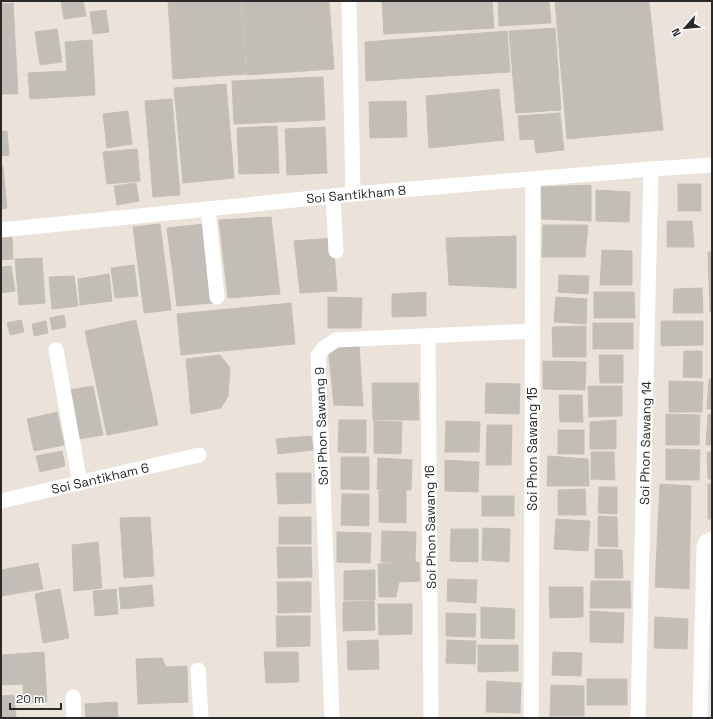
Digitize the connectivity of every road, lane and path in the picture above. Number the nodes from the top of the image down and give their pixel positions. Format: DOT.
graph roads {
  1 [pos="349,1"];
  2 [pos="712,165"];
  3 [pos="651,169"];
  4 [pos="533,179"];
  5 [pos="353,194"];
  6 [pos="333,196"];
  7 [pos="208,209"];
  8 [pos="1,230"];
  9 [pos="336,251"];
  10 [pos="217,297"];
  11 [pos="533,331"];
  12 [pos="428,336"];
  13 [pos="56,350"];
  14 [pos="199,455"];
  15 [pos="80,483"];
  16 [pos="1,501"];
  17 [pos="712,539"];
  18 [pos="198,670"];
  19 [pos="73,697"];
  20 [pos="74,718"];
  21 [pos="201,718"];
  22 [pos="332,718"];
  23 [pos="431,718"];
  24 [pos="531,718"];
  25 [pos="638,718"];
  26 [pos="700,718"];
  1 -- 5 [label="street"];
  2 -- 3 [label="street, Soi Santikham 8"];
  3 -- 4 [label="street, Soi Santikham 8"];
  3 -- 25 [label="street, Soi Phon Sawang 14"];
  4 -- 5 [label="street, Soi Santikham 8"];
  4 -- 11 [label="street, Soi Phon Sawang 15"];
  5 -- 6 [label="street, Soi Santikham 8"];
  6 -- 7 [label="street, Soi Santikham 8"];
  6 -- 9 [label="street"];
  7 -- 8 [label="street, Soi Santikham 8"];
  7 -- 10 [label="street"];
  11 -- 12 [label="street, Soi Phon Sawang 9"];
  11 -- 24 [label="street, Soi Phon Sawang 15"];
  12 -- 22 [label="street, Soi Phon Sawang 9"];
  12 -- 23 [label="street, Soi Phon Sawang 16"];
  13 -- 15 [label="street"];
  14 -- 15 [label="street, Soi Santikham 6"];
  15 -- 16 [label="street, Soi Santikham 6"];
  17 -- 26 [label="street"];
  18 -- 21 [label="street"];
  19 -- 20 [label="street"];
}
